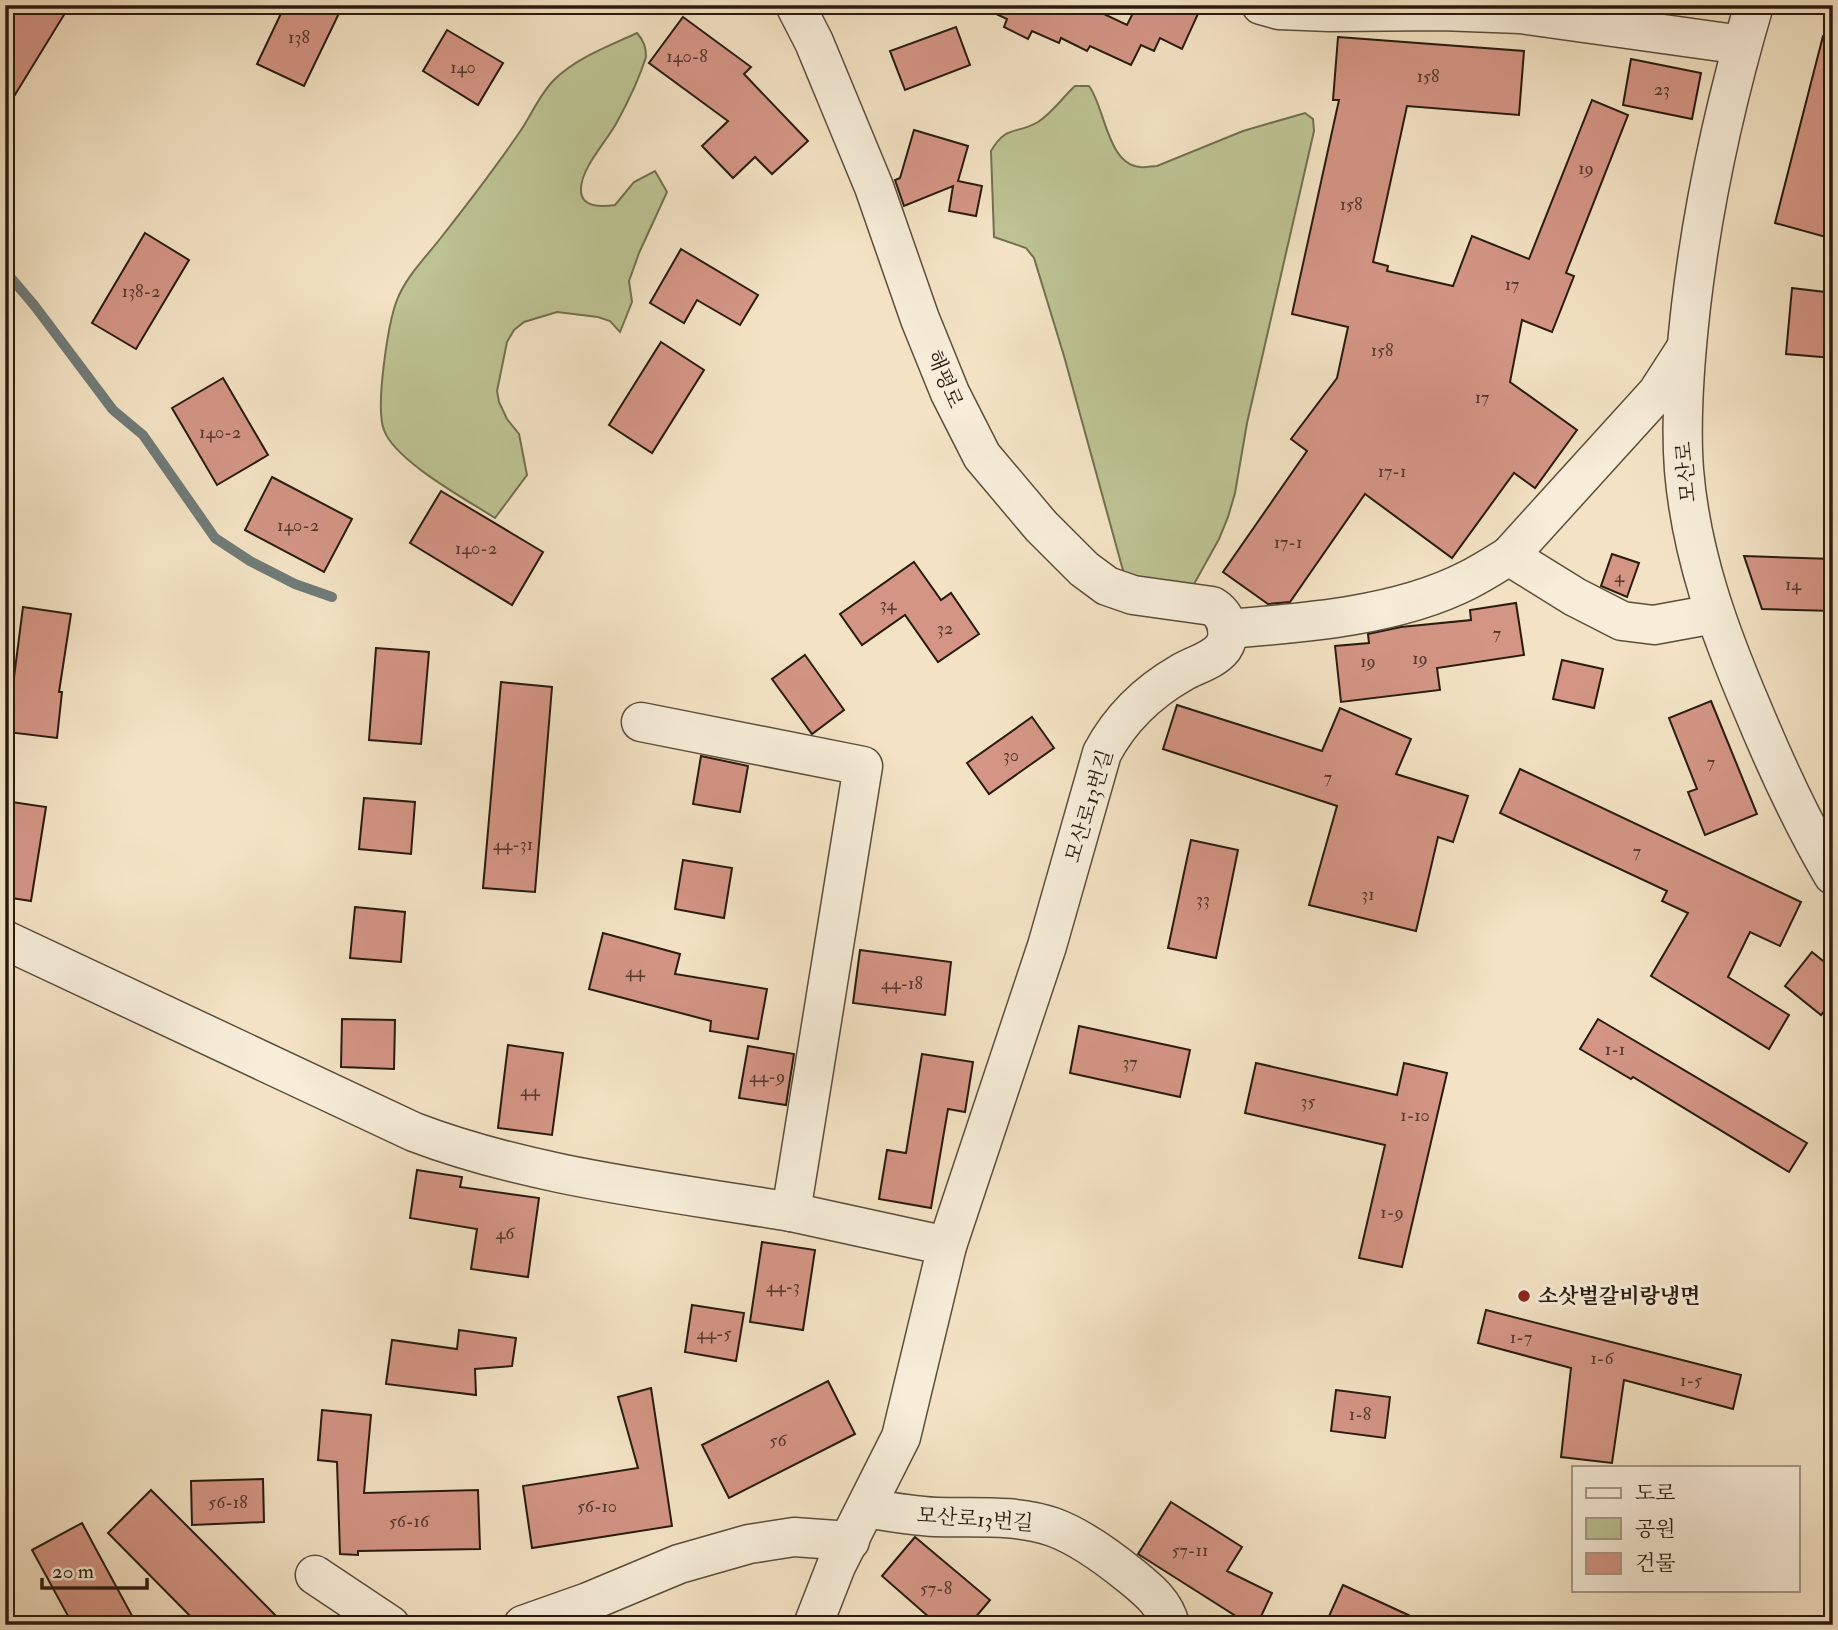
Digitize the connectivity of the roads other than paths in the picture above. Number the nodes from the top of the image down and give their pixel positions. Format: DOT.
graph roads {
  1 [pos="795,5"];
  2 [pos="1261,5"];
  3 [pos="1754,5"];
  4 [pos="1742,45"];
  5 [pos="1686,348"];
  6 [pos="1509,556"];
  7 [pos="1714,614"];
  8 [pos="1227,629"];
  9 [pos="641,722"];
  10 [pos="1833,875"];
  11 [pos="5,940"];
  12 [pos="791,1212"];
  13 [pos="947,1246"];
  14 [pos="858,1525"];
  15 [pos="315,1575"];
  16 [pos="390,1625"];
  17 [pos="523,1625"];
  18 [pos="813,1625"];
  19 [pos="1170,1625"];
  1 -- 8 [label="street, 해평로"];
  2 -- 4 [label="street"];
  3 -- 4 [label="street, 모산로"];
  4 -- 5 [label="street, 모산로"];
  5 -- 6 [label="street"];
  5 -- 7 [label="street, 모산로"];
  6 -- 7 [label="street"];
  6 -- 8 [label="street"];
  7 -- 10 [label="street, 모산로"];
  8 -- 13 [label="street, 모산로13번길"];
  9 -- 12 [label="street"];
  11 -- 12 [label="street"];
  12 -- 13 [label="street"];
  13 -- 14 [label="street, 모산로13번길"];
  14 -- 17 [label="street, 모산로13번길"];
  14 -- 18 [label="street, 모산로13번길"];
  14 -- 19 [label="street, 모산로13번길"];
  15 -- 16 [label="street"];
}
